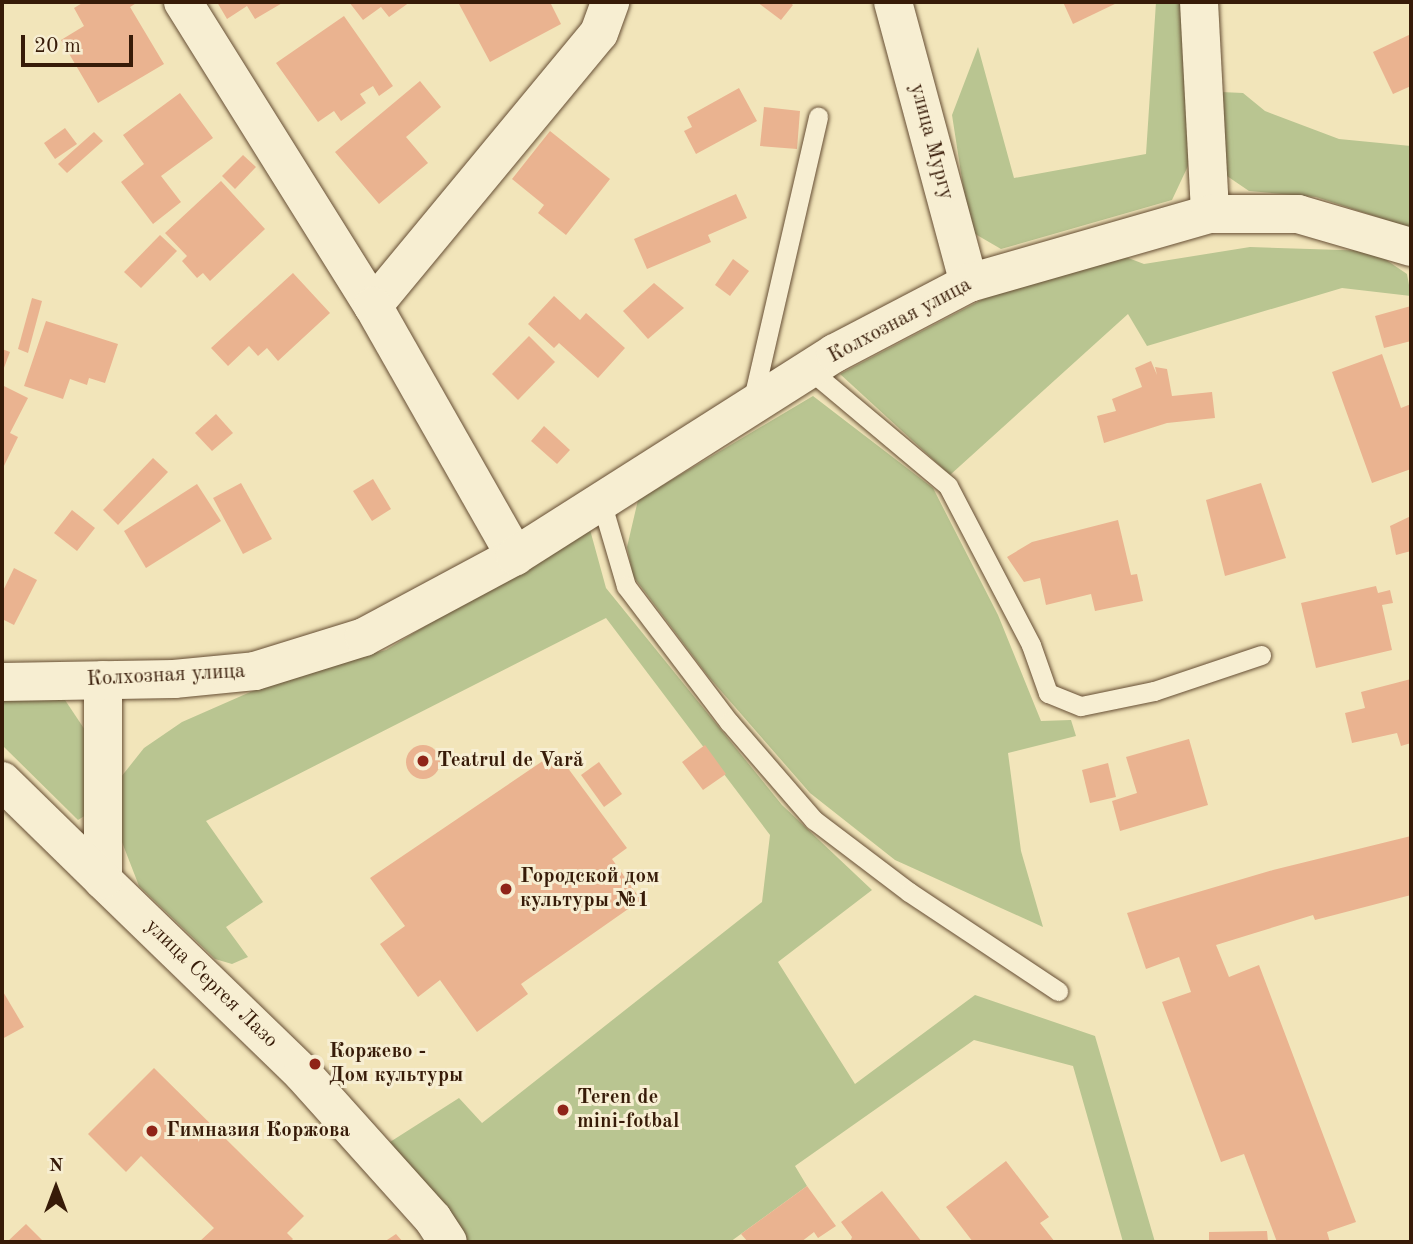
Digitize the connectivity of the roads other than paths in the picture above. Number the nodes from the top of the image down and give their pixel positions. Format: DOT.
graph roads {
  1 [pos="183,2"];
  2 [pos="610,2"];
  3 [pos="893,2"];
  4 [pos="1199,2"];
  5 [pos="818,117"];
  6 [pos="1210,214"];
  7 [pos="1411,247"];
  8 [pos="969,282"];
  9 [pos="373,306"];
  10 [pos="810,370"];
  11 [pos="751,407"];
  12 [pos="601,501"];
  13 [pos="516,556"];
  14 [pos="1261,655"];
  15 [pos="103,680"];
  16 [pos="2,682"];
  17 [pos="2,781"];
  18 [pos="103,880"];
  19 [pos="1058,991"];
  20 [pos="448,1242"];
  1 -- 9 [label="street"];
  2 -- 9 [label="street"];
  3 -- 8 [label="street, улица Мургу"];
  4 -- 6 [label="street"];
  5 -- 11 [label="lane"];
  6 -- 7 [label="street, Колхозная улица"];
  6 -- 8 [label="street, Колхозная улица"];
  8 -- 10 [label="street, Колхозная улица"];
  9 -- 13 [label="street"];
  10 -- 11 [label="street, Колхозная улица"];
  10 -- 14 [label="lane"];
  11 -- 12 [label="street, Колхозная улица"];
  12 -- 13 [label="street, Колхозная улица"];
  12 -- 19 [label="lane"];
  13 -- 15 [label="street, Колхозная улица"];
  15 -- 16 [label="street, Колхозная улица"];
  15 -- 18 [label="street"];
  17 -- 18 [label="street, улица Сергея Лазо"];
  18 -- 20 [label="street, улица Сергея Лазо"];
}
